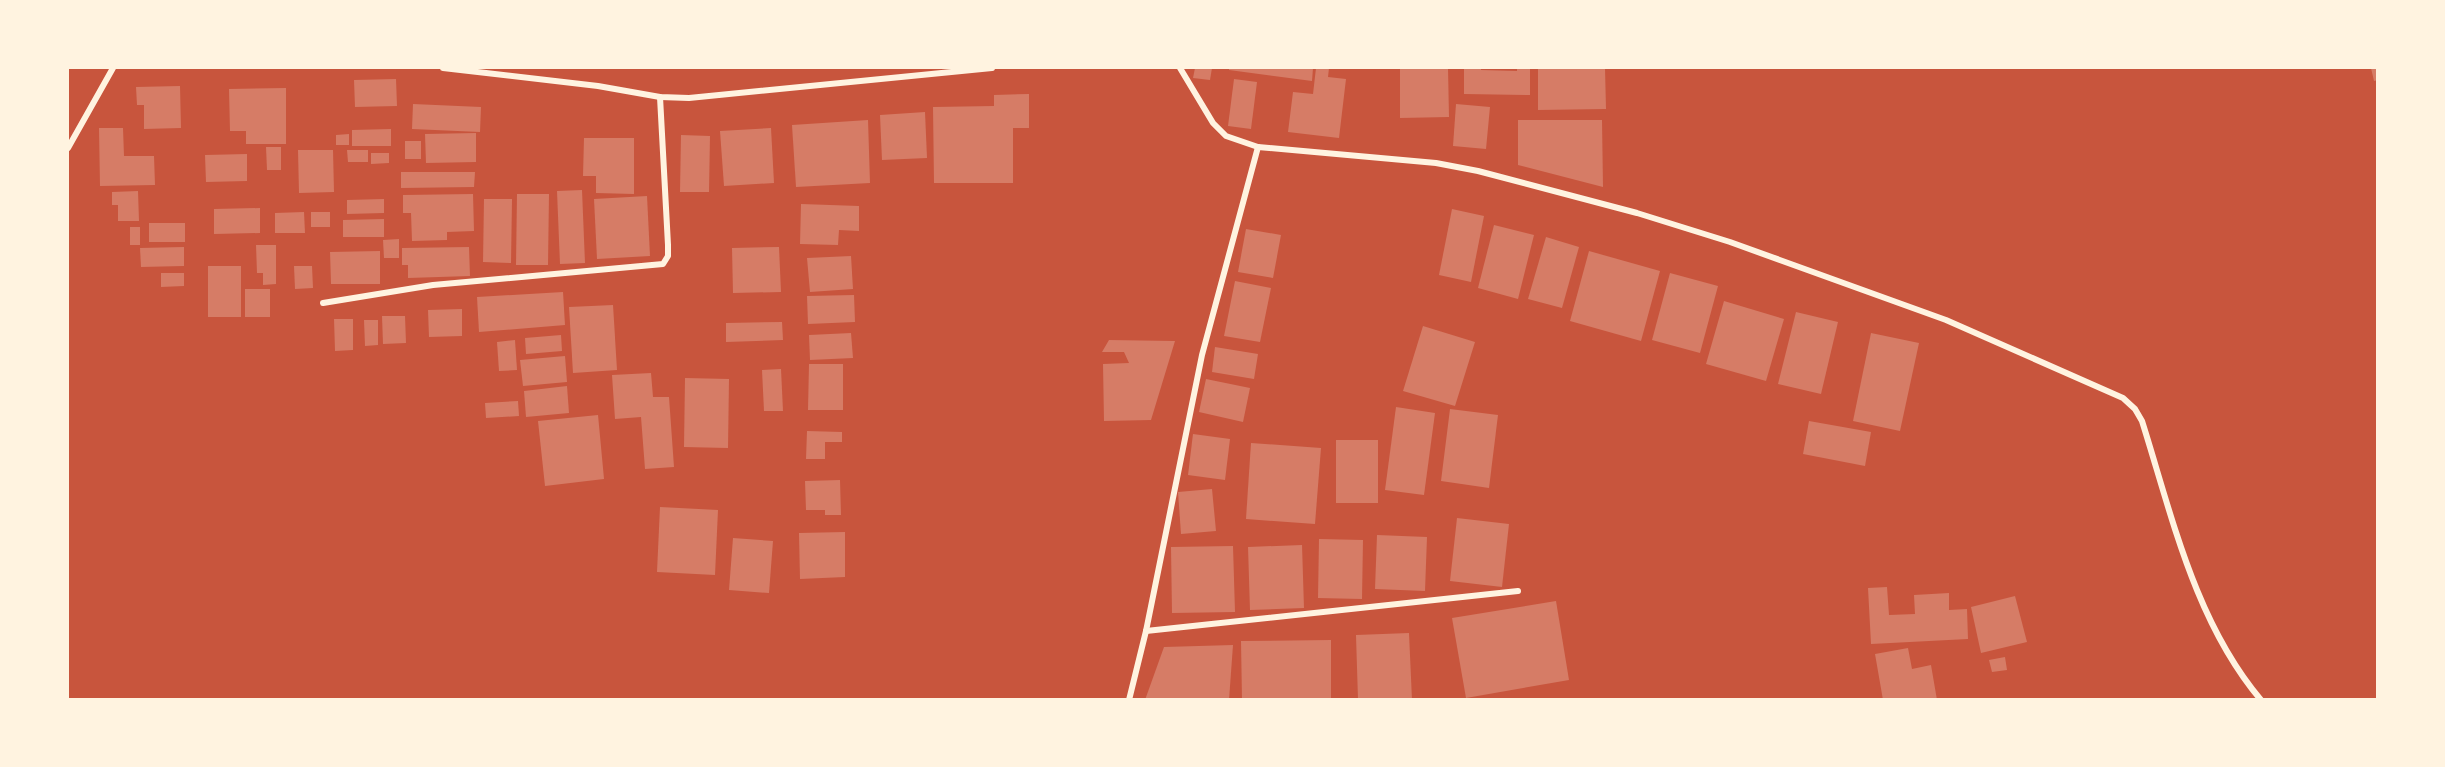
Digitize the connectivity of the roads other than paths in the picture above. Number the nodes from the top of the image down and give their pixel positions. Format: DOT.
graph roads {
  1 [pos="113,68"];
  2 [pos="443,68"];
  3 [pos="992,68"];
  4 [pos="1180,68"];
  5 [pos="660,97"];
  6 [pos="1258,147"];
  7 [pos="68,148"];
  8 [pos="323,303"];
  9 [pos="1518,591"];
  10 [pos="1146,631"];
  11 [pos="1129,699"];
  12 [pos="2261,699"];
  1 -- 7 [label="street"];
  2 -- 5 [label="street"];
  3 -- 5 [label="street"];
  4 -- 6 [label="street"];
  5 -- 8 [label="street"];
  6 -- 10 [label="street"];
  6 -- 12 [label="street"];
  9 -- 10 [label="street"];
  10 -- 11 [label="street"];
}
